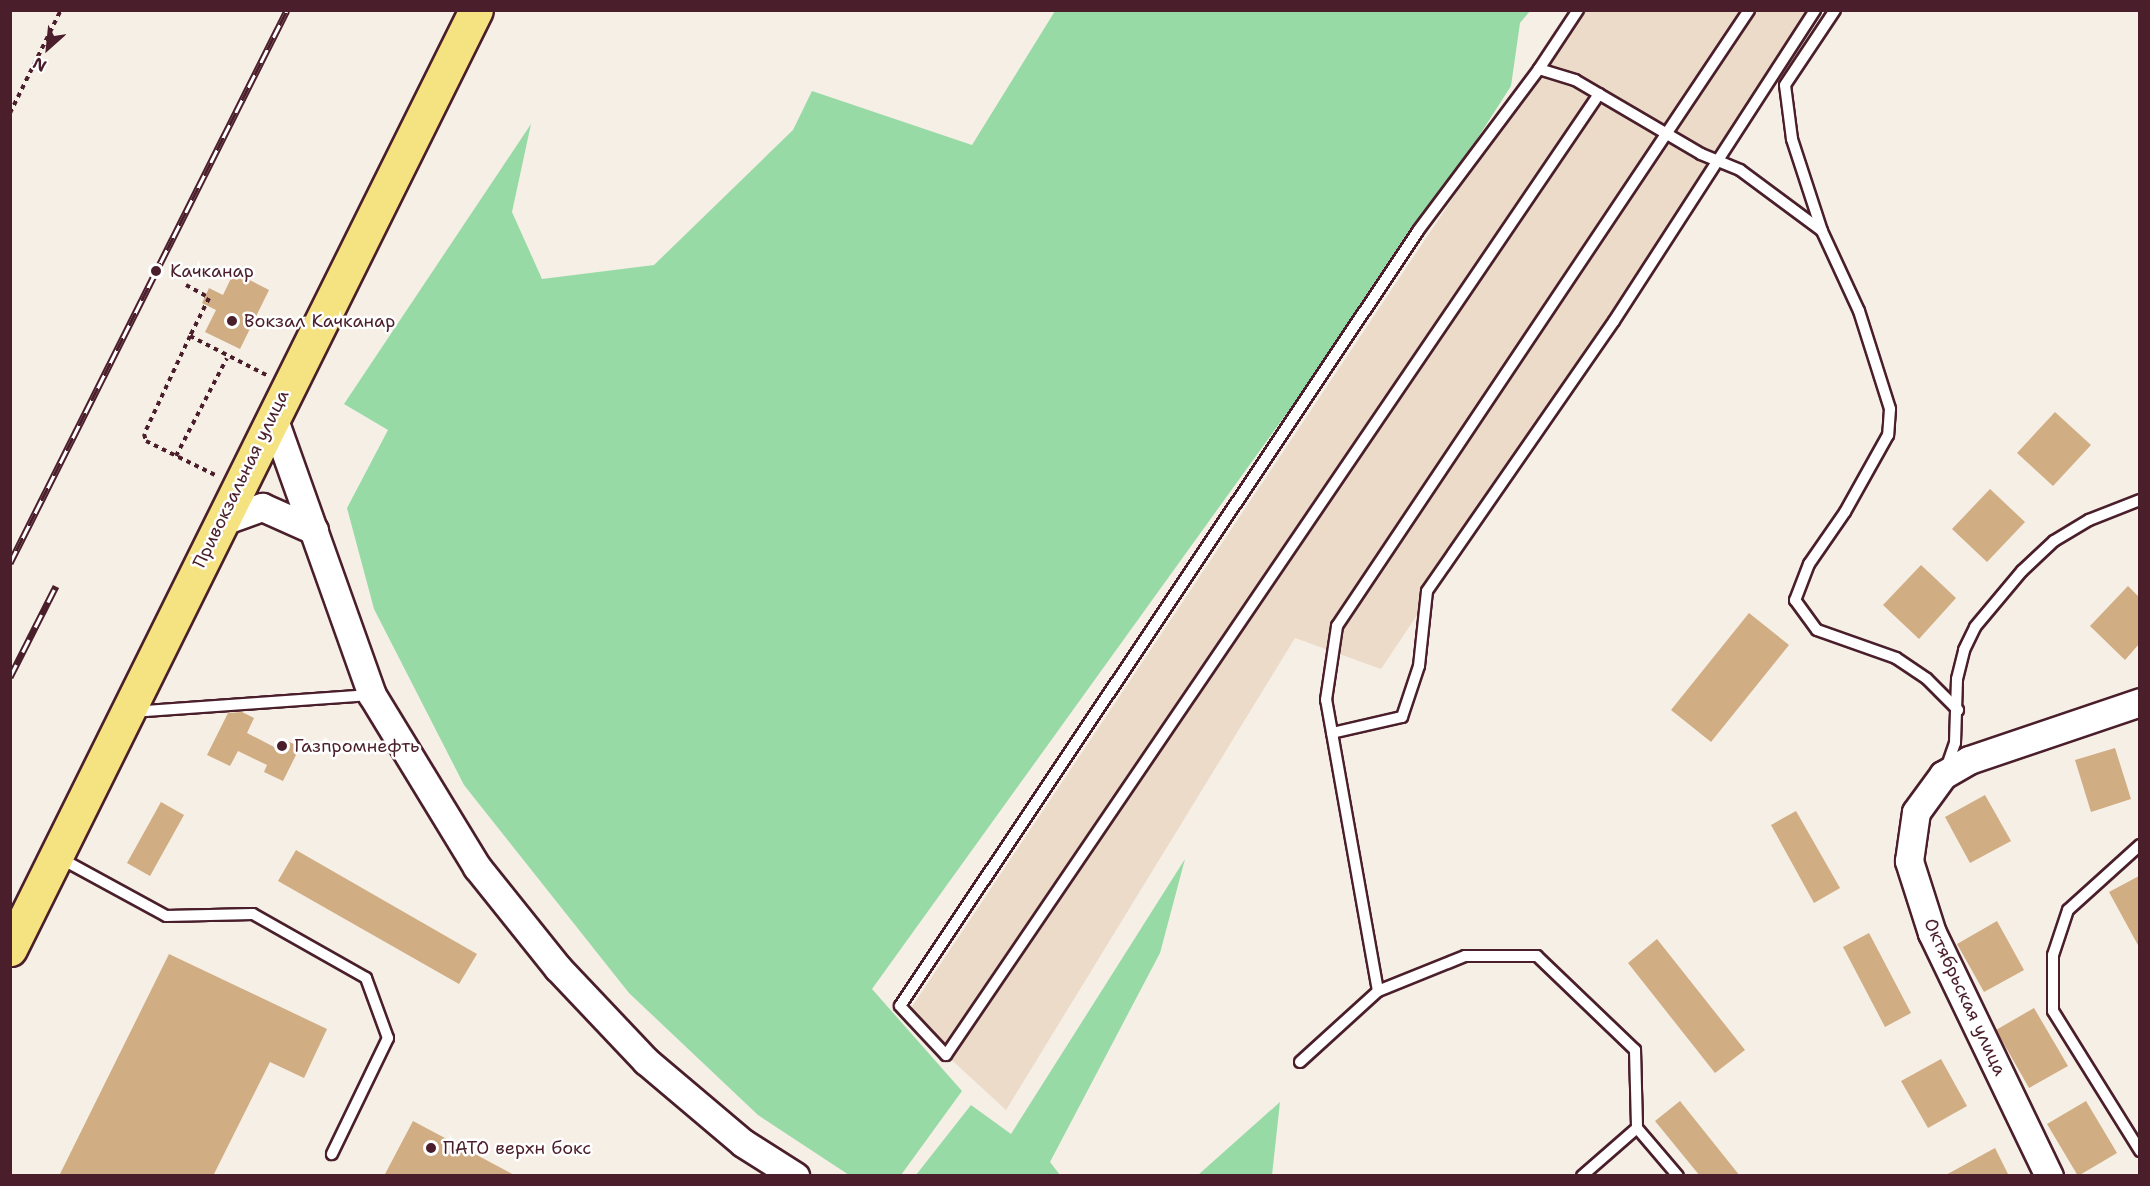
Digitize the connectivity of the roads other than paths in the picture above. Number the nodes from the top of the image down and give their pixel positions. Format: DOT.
graph roads {
  1 [pos="476,10"];
  2 [pos="1578,10"];
  3 [pos="1749,10"];
  4 [pos="1815,10"];
  5 [pos="1835,10"];
  6 [pos="1539,69"];
  7 [pos="1599,94"];
  8 [pos="1666,134"];
  9 [pos="1716,160"];
  10 [pos="1822,231"];
  11 [pos="273,417"];
  12 [pos="2139,500"];
  13 [pos="220,522"];
  14 [pos="314,530"];
  15 [pos="372,695"];
  16 [pos="2139,702"];
  17 [pos="1958,710"];
  18 [pos="126,712"];
  19 [pos="1332,733"];
  20 [pos="1943,775"];
  21 [pos="2139,845"];
  22 [pos="55,856"];
  23 [pos="10,949"];
  24 [pos="1378,991"];
  25 [pos="1300,1062"];
  26 [pos="1637,1128"];
  27 [pos="2139,1151"];
  28 [pos="332,1154"];
  29 [pos="795,1176"];
  30 [pos="1582,1176"];
  31 [pos="1678,1176"];
  32 [pos="2049,1176"];
  1 -- 11 [label="main road, Привокзальная улица"];
  2 -- 6 [label="lane"];
  3 -- 8 [label="lane"];
  4 -- 9 [label="lane"];
  5 -- 10 [label="lane"];
  6 -- 7 [label="lane"];
  6 -- 7 [label="lane"];
  7 -- 8 [label="lane"];
  8 -- 9 [label="lane"];
  8 -- 19 [label="lane"];
  9 -- 10 [label="lane"];
  9 -- 19 [label="lane"];
  10 -- 17 [label="lane"];
  11 -- 13 [label="main road, Привокзальная улица"];
  11 -- 14 [label="street"];
  12 -- 17 [label="lane"];
  13 -- 14 [label="street"];
  13 -- 18 [label="main road, Привокзальная улица"];
  14 -- 15 [label="street"];
  15 -- 18 [label="lane"];
  15 -- 29 [label="street"];
  16 -- 20 [label="street"];
  17 -- 20 [label="lane"];
  18 -- 22 [label="main road, Привокзальная улица"];
  19 -- 24 [label="lane"];
  20 -- 32 [label="street, Октябрьская улица"];
  21 -- 27 [label="lane"];
  22 -- 23 [label="main road, Привокзальная улица"];
  22 -- 28 [label="lane"];
  24 -- 25 [label="lane"];
  24 -- 26 [label="lane"];
  26 -- 30 [label="lane"];
  26 -- 31 [label="lane"];
}
